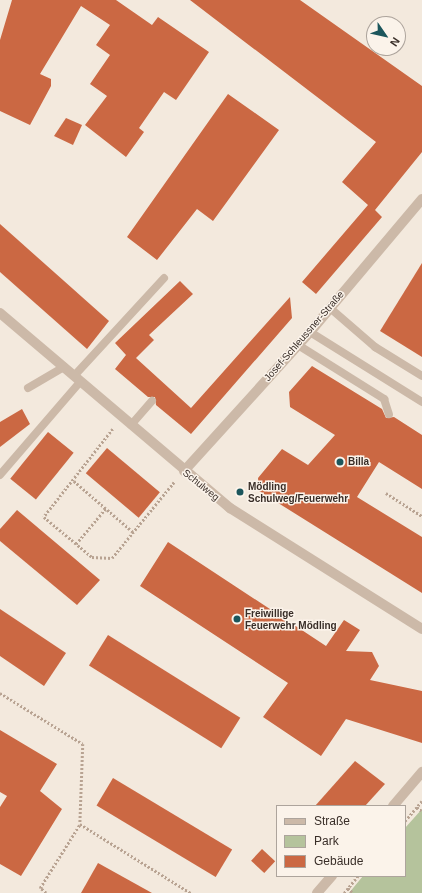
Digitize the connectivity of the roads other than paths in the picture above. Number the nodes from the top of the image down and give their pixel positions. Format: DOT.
graph roads {
  1 [pos="422,199"];
  2 [pos="164,278"];
  3 [pos="330,308"];
  4 [pos="0,313"];
  5 [pos="310,332"];
  6 [pos="298,345"];
  7 [pos="64,367"];
  8 [pos="422,376"];
  9 [pos="77,379"];
  10 [pos="28,388"];
  11 [pos="152,401"];
  12 [pos="422,402"];
  13 [pos="389,414"];
  14 [pos="131,425"];
  15 [pos="184,471"];
  16 [pos="0,475"];
  17 [pos="422,629"];
  18 [pos="422,772"];
  19 [pos="394,805"];
  20 [pos="331,877"];
  21 [pos="317,893"];
  1 -- 3 [label="street, Josef-Schleussner-Straße"];
  2 -- 9 [label="lane"];
  3 -- 5 [label="street, Josef-Schleussner-Straße"];
  3 -- 8 [label="lane"];
  4 -- 7 [label="street, Schulweg"];
  5 -- 6 [label="street, Josef-Schleussner-Straße"];
  5 -- 12 [label="lane"];
  6 -- 13 [label="lane"];
  6 -- 15 [label="street, Josef-Schleussner-Straße"];
  7 -- 9 [label="street, Schulweg"];
  7 -- 10 [label="lane"];
  9 -- 14 [label="street, Schulweg"];
  9 -- 16 [label="lane"];
  11 -- 14 [label="lane"];
  14 -- 15 [label="street, Schulweg"];
  15 -- 17 [label="street, Schulweg"];
  18 -- 19 [label="street"];
  20 -- 21 [label="street"];
}
